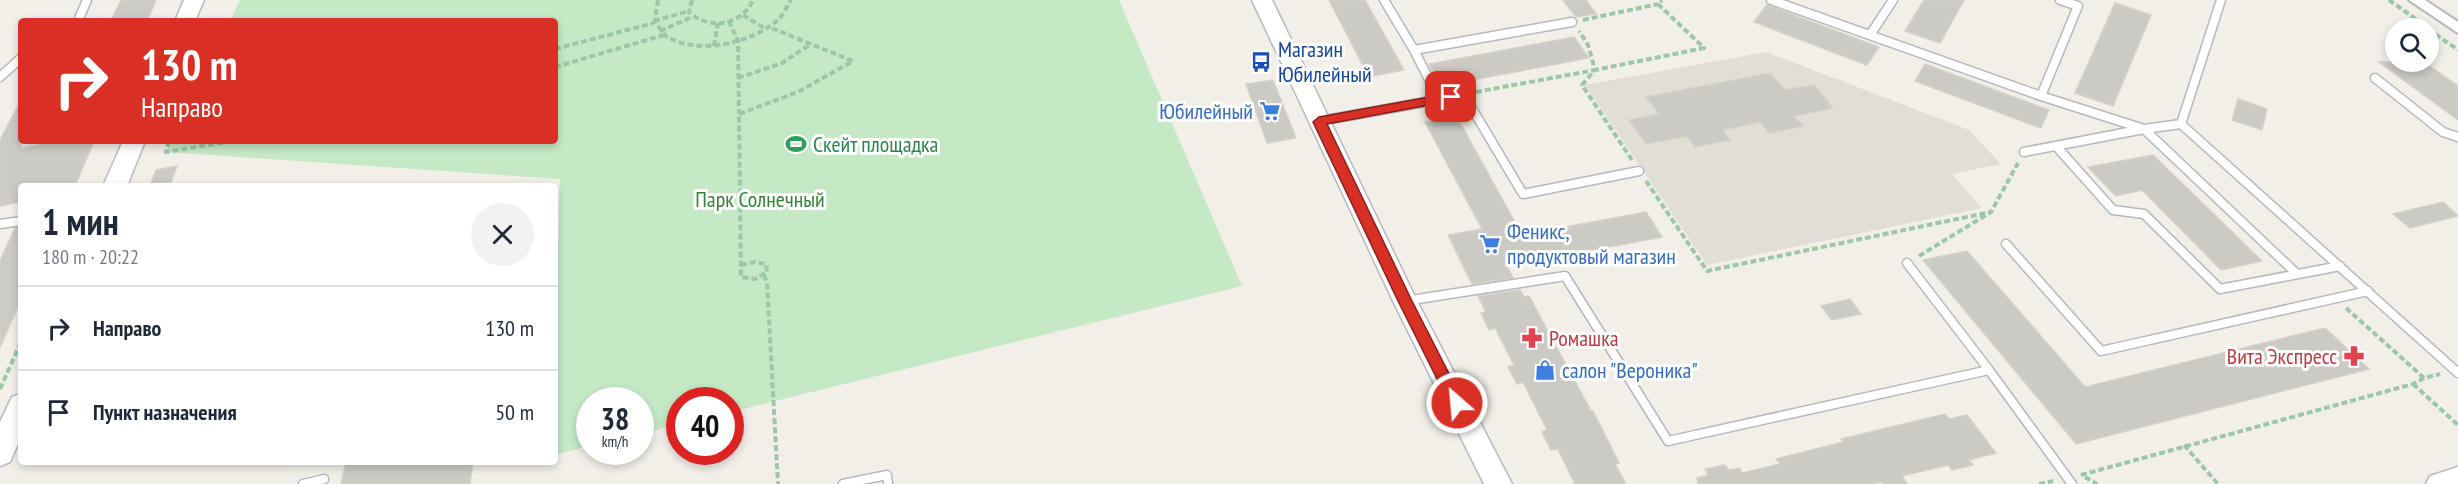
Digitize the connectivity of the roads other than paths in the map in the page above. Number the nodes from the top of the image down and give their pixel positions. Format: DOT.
graph roads {
  1 [pos="87,0"];
  2 [pos="194,0"];
  3 [pos="1262,0"];
  4 [pos="1384,0"];
  5 [pos="1771,0"];
  6 [pos="1893,0"];
  7 [pos="2060,0"];
  8 [pos="2221,0"];
  9 [pos="2416,0"];
  10 [pos="79,18"];
  11 [pos="186,18"];
  12 [pos="1572,22"];
  13 [pos="2458,29"];
  14 [pos="1870,35"];
  15 [pos="1414,50"];
  16 [pos="18,61"];
  17 [pos="0,77"];
  18 [pos="2375,78"];
  19 [pos="2041,96"];
  20 [pos="1439,99"];
  21 [pos="1319,122"];
  22 [pos="2181,124"];
  23 [pos="2144,129"];
  24 [pos="2458,138"];
  25 [pos="133,144"];
  26 [pos="2056,146"];
  27 [pos="2024,152"];
  28 [pos="1639,171"];
  29 [pos="116,183"];
  30 [pos="18,221"];
  31 [pos="0,224"];
  32 [pos="2006,244"];
  33 [pos="1907,263"];
  34 [pos="2340,266"];
  35 [pos="2297,274"];
  36 [pos="2368,291"];
  37 [pos="1405,301"];
  38 [pos="1989,370"];
  39 [pos="2457,371"];
  40 [pos="18,412"];
  41 [pos="0,454"];
  42 [pos="2458,479"];
  43 [pos="324,480"];
  44 [pos="2070,481"];
  45 [pos="303,484"];
  46 [pos="843,484"];
  47 [pos="888,484"];
  48 [pos="1498,484"];
  49 [pos="2440,484"];
  1 -- 10 [label="lane"];
  2 -- 11 [label="street"];
  3 -- 21 [label="street"];
  4 -- 15 [label="lane"];
  5 -- 14 [label="lane"];
  6 -- 14 [label="lane"];
  7 -- 19 [label="lane"];
  8 -- 22 [label="lane"];
  9 -- 13 [label="street"];
  12 -- 15 [label="lane"];
  14 -- 19 [label="lane"];
  15 -- 20 [label="lane"];
  16 -- 17 [label="lane"];
  18 -- 24 [label="lane"];
  19 -- 23 [label="lane"];
  20 -- 21 [label="lane"];
  20 -- 28 [label="lane"];
  21 -- 37 [label="street"];
  22 -- 23 [label="lane"];
  22 -- 34 [label="lane"];
  23 -- 26 [label="lane"];
  23 -- 35 [label="lane"];
  25 -- 29 [label="street"];
  26 -- 27 [label="lane"];
  26 -- 35 [label="lane"];
  30 -- 31 [label="lane"];
  32 -- 36 [label="lane"];
  33 -- 38 [label="lane"];
  34 -- 35 [label="lane"];
  34 -- 36 [label="lane"];
  36 -- 39 [label="lane"];
  37 -- 38 [label="lane"];
  37 -- 48 [label="street"];
  38 -- 44 [label="lane"];
  40 -- 41 [label="street"];
  42 -- 49 [label="street"];
  43 -- 45 [label="lane"];
  46 -- 47 [label="lane"];
}
